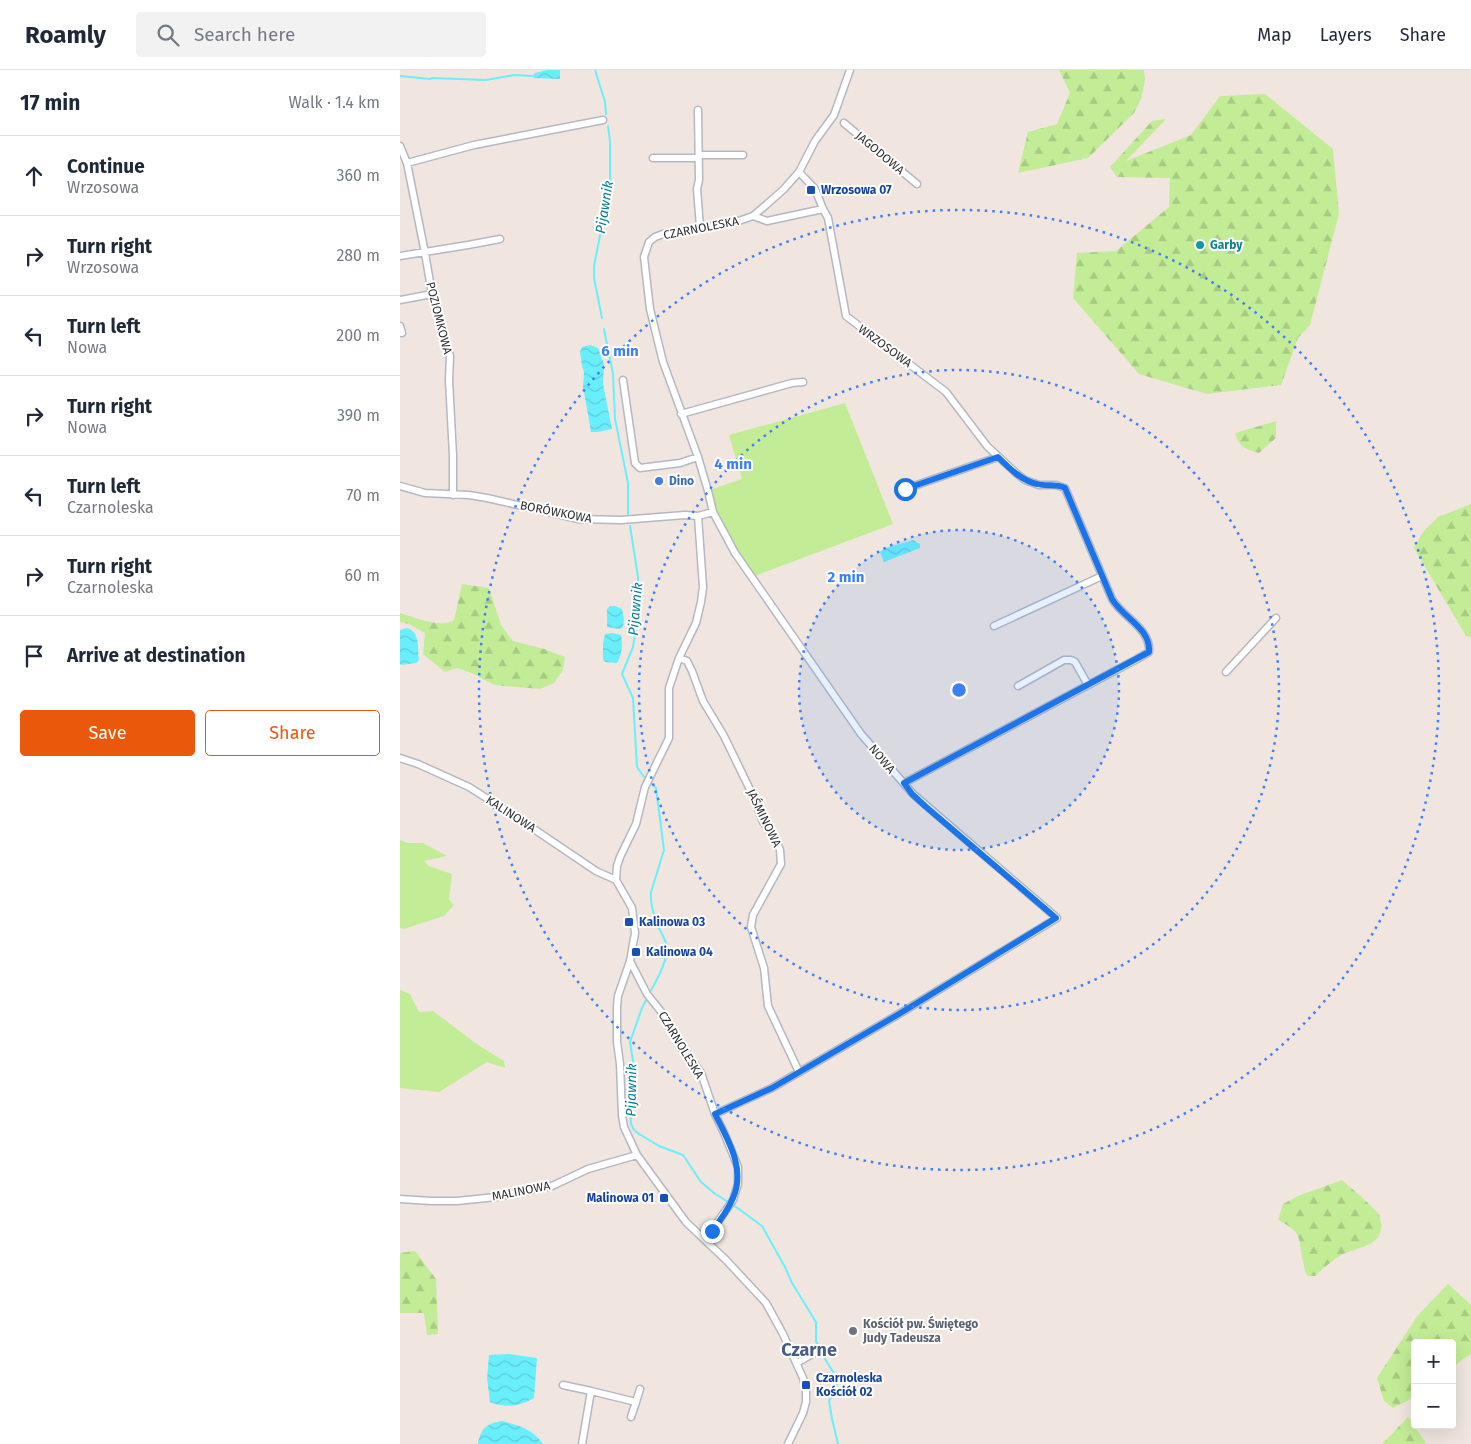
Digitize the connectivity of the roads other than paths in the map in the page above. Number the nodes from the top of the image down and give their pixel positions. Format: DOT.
graph roads {
  1 [pos="850,70"];
  2 [pos="698,110"];
  3 [pos="603,120"];
  4 [pos="844,123"];
  5 [pos="400,146"];
  6 [pos="743,155"];
  7 [pos="699,157"];
  8 [pos="653,158"];
  9 [pos="406,164"];
  10 [pos="800,172"];
  11 [pos="917,184"];
  12 [pos="823,209"];
  13 [pos="753,216"];
  14 [pos="700,228"];
  15 [pos="500,239"];
  16 [pos="425,252"];
  17 [pos="400,256"];
  18 [pos="432,294"];
  19 [pos="400,300"];
  20 [pos="623,380"];
  21 [pos="803,382"];
  22 [pos="681,414"];
  23 [pos="698,457"];
  24 [pos="998,457"];
  25 [pos="400,486"];
  26 [pos="905,489"];
  27 [pos="453,495"];
  28 [pos="713,512"];
  29 [pos="698,516"];
  30 [pos="1102,576"];
  31 [pos="1276,618"];
  32 [pos="994,626"];
  33 [pos="679,658"];
  34 [pos="1226,672"];
  35 [pos="1088,685"];
  36 [pos="1018,686"];
  37 [pos="400,758"];
  38 [pos="904,783"];
  39 [pos="616,880"];
  40 [pos="630,961"];
  41 [pos="799,1072"];
  42 [pos="715,1114"];
  43 [pos="637,1155"];
  44 [pos="400,1200"];
  45 [pos="705,1240"];
  46 [pos="819,1350"];
  47 [pos="796,1363"];
  48 [pos="563,1385"];
  49 [pos="640,1389"];
  50 [pos="591,1391"];
  51 [pos="636,1402"];
  52 [pos="630,1417"];
  53 [pos="582,1444"];
  54 [pos="788,1444"];
  1 -- 10 [label="street, CZARNOLESKA"];
  2 -- 7 [label="street"];
  3 -- 9 [label="street"];
  4 -- 11 [label="street, JAGODOWA"];
  5 -- 9 [label="street, POZIOMKOWA"];
  6 -- 7 [label="street"];
  7 -- 8 [label="street"];
  7 -- 14 [label="street"];
  9 -- 16 [label="street, POZIOMKOWA"];
  10 -- 12 [label="street, WRZOSOWA"];
  10 -- 13 [label="street, CZARNOLESKA"];
  12 -- 13 [label="street"];
  12 -- 24 [label="street, WRZOSOWA"];
  13 -- 14 [label="street, CZARNOLESKA"];
  14 -- 22 [label="street, CZARNOLESKA"];
  15 -- 16 [label="street"];
  16 -- 17 [label="street"];
  16 -- 18 [label="street, POZIOMKOWA"];
  18 -- 19 [label="street"];
  18 -- 27 [label="street, POZIOMKOWA"];
  20 -- 23 [label="street"];
  21 -- 22 [label="street"];
  22 -- 23 [label="street, CZARNOLESKA"];
  23 -- 28 [label="street, CZARNOLESKA"];
  24 -- 26 [label="street"];
  24 -- 30 [label="street, WRZOSOWA"];
  25 -- 27 [label="street, BORÓWKOWA"];
  27 -- 29 [label="street, BORÓWKOWA"];
  28 -- 29 [label="street, BORÓWKOWA"];
  28 -- 38 [label="street, NOWA"];
  29 -- 33 [label="street"];
  30 -- 32 [label="street"];
  30 -- 35 [label="street, WRZOSOWA"];
  31 -- 34 [label="street"];
  33 -- 39 [label="street"];
  33 -- 41 [label="street, JAŚMINOWA"];
  35 -- 36 [label="street"];
  35 -- 38 [label="street, WRZOSOWA"];
  37 -- 39 [label="street, KALINOWA"];
  38 -- 41 [label="street, NOWA"];
  39 -- 40 [label="street"];
  40 -- 42 [label="street, CZARNOLESKA"];
  40 -- 43 [label="street"];
  41 -- 42 [label="street, NOWA"];
  42 -- 45 [label="street, CZARNOLESKA"];
  43 -- 44 [label="street, MALINOWA"];
  43 -- 45 [label="street"];
  45 -- 47 [label="street"];
  46 -- 47 [label="street"];
  47 -- 54 [label="street"];
  48 -- 50 [label="street"];
  49 -- 51 [label="street"];
  50 -- 51 [label="street"];
  50 -- 53 [label="street"];
  51 -- 52 [label="street"];
}
